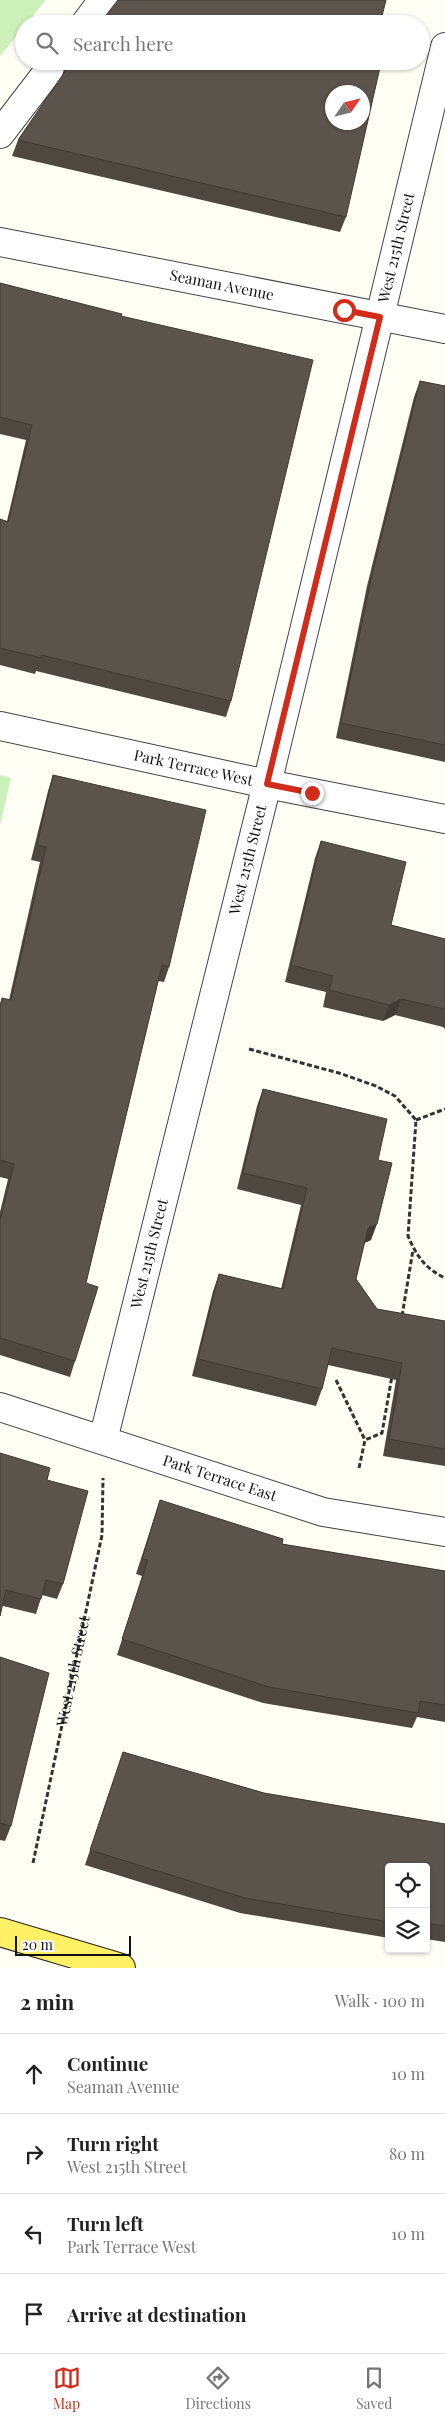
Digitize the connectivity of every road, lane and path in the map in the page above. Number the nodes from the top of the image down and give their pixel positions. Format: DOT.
graph roads {
  1 [pos="103,0"];
  2 [pos="92,15"];
  3 [pos="445,47"];
  4 [pos="49,70"];
  5 [pos="0,134"];
  6 [pos="0,242"];
  7 [pos="380,317"];
  8 [pos="445,329"];
  9 [pos="0,726"];
  10 [pos="267,784"];
  11 [pos="445,820"];
  12 [pos="249,1049"];
  13 [pos="445,1109"];
  14 [pos="416,1120"];
  15 [pos="413,1250"];
  16 [pos="445,1278"];
  17 [pos="402,1317"];
  18 [pos="392,1375"];
  19 [pos="336,1380"];
  20 [pos="0,1407"];
  21 [pos="103,1440"];
  22 [pos="365,1440"];
  23 [pos="359,1468"];
  24 [pos="103,1478"];
  25 [pos="445,1532"];
  26 [pos="33,1863"];
  27 [pos="0,1932"];
  28 [pos="121,1968"];
  1 -- 2 [label="street"];
  3 -- 7 [label="street, West 215th Street"];
  4 -- 5 [label="street"];
  6 -- 7 [label="street, Seaman Avenue"];
  7 -- 8 [label="street, Seaman Avenue"];
  7 -- 10 [label="street, West 215th Street"];
  9 -- 10 [label="street, Park Terrace West"];
  10 -- 11 [label="street, Park Terrace West"];
  10 -- 21 [label="street, West 215th Street"];
  12 -- 14 [label="path"];
  13 -- 14 [label="path"];
  14 -- 15 [label="path"];
  15 -- 16 [label="path"];
  15 -- 17 [label="path"];
  18 -- 22 [label="path"];
  19 -- 22 [label="path"];
  20 -- 21 [label="street, Park Terrace East"];
  21 -- 25 [label="street, Park Terrace East"];
  22 -- 23 [label="path"];
  24 -- 26 [label="path, West 215th Street"];
  27 -- 28 [label="main road"];
}
